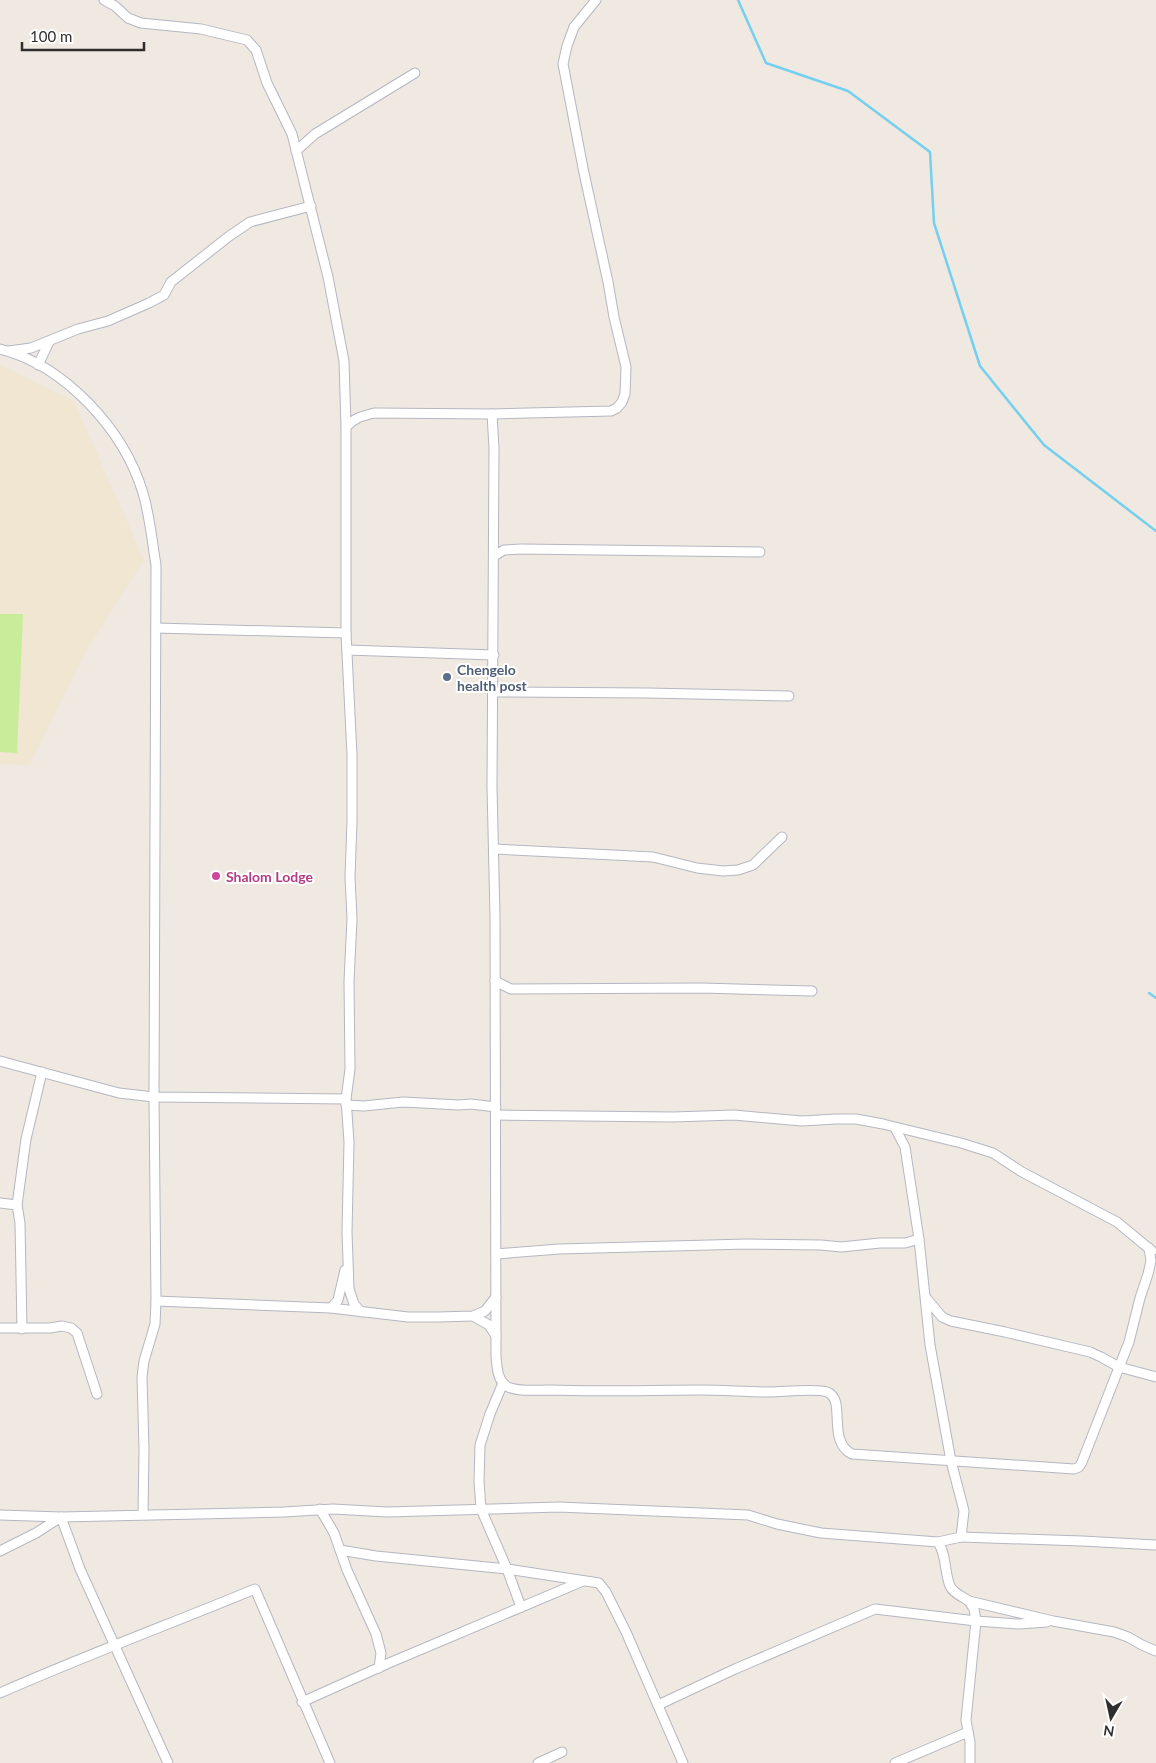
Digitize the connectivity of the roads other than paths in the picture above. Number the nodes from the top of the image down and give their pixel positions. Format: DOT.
graph roads {
  1 [pos="104,0"];
  2 [pos="596,0"];
  3 [pos="415,73"];
  4 [pos="296,151"];
  5 [pos="311,206"];
  6 [pos="49,342"];
  7 [pos="4,350"];
  8 [pos="38,365"];
  9 [pos="492,414"];
  10 [pos="346,427"];
  11 [pos="760,552"];
  12 [pos="494,556"];
  13 [pos="156,628"];
  14 [pos="346,634"];
  15 [pos="347,650"];
  16 [pos="494,654"];
  17 [pos="494,692"];
  18 [pos="789,696"];
  19 [pos="782,837"];
  20 [pos="494,849"];
  21 [pos="495,981"];
  22 [pos="511,989"];
  23 [pos="812,992"];
  24 [pos="495,1000"];
  25 [pos="0,1061"];
  26 [pos="42,1072"];
  27 [pos="154,1097"];
  28 [pos="346,1102"];
  29 [pos="496,1111"];
  30 [pos="895,1128"];
  31 [pos="916,1132"];
  32 [pos="905,1147"];
  33 [pos="0,1203"];
  34 [pos="17,1205"];
  35 [pos="919,1239"];
  36 [pos="905,1244"];
  37 [pos="1153,1252"];
  38 [pos="496,1254"];
  39 [pos="920,1254"];
  40 [pos="347,1260"];
  41 [pos="1156,1268"];
  42 [pos="1148,1274"];
  43 [pos="925,1296"];
  44 [pos="496,1297"];
  45 [pos="156,1300"];
  46 [pos="331,1308"];
  47 [pos="361,1312"];
  48 [pos="473,1316"];
  49 [pos="942,1317"];
  50 [pos="928,1326"];
  51 [pos="0,1328"];
  52 [pos="22,1329"];
  53 [pos="496,1336"];
  54 [pos="1119,1367"];
  55 [pos="1156,1377"];
  56 [pos="503,1383"];
  57 [pos="97,1394"];
  58 [pos="951,1462"];
  59 [pos="966,1462"];
  60 [pos="954,1474"];
  61 [pos="320,1509"];
  62 [pos="481,1509"];
  63 [pos="143,1514"];
  64 [pos="0,1515"];
  65 [pos="61,1517"];
  66 [pos="961,1537"];
  67 [pos="938,1542"];
  68 [pos="1156,1545"];
  69 [pos="340,1550"];
  70 [pos="0,1551"];
  71 [pos="507,1569"];
  72 [pos="583,1581"];
  73 [pos="969,1601"];
  74 [pos="520,1607"];
  75 [pos="976,1621"];
  76 [pos="1052,1621"];
  77 [pos="115,1646"];
  78 [pos="1156,1651"];
  79 [pos="379,1668"];
  80 [pos="0,1693"];
  81 [pos="302,1702"];
  82 [pos="658,1705"];
  83 [pos="968,1732"];
  84 [pos="562,1752"];
  85 [pos="168,1763"];
  86 [pos="330,1763"];
  87 [pos="538,1763"];
  88 [pos="683,1763"];
  89 [pos="895,1763"];
  90 [pos="970,1763"];
  1 -- 4 [label="street"];
  2 -- 9 [label="street"];
  3 -- 4 [label="street"];
  4 -- 5 [label="street"];
  5 -- 6 [label="street"];
  5 -- 10 [label="street"];
  6 -- 7 [label="street"];
  6 -- 8 [label="street"];
  7 -- 8 [label="street"];
  8 -- 13 [label="street"];
  9 -- 10 [label="street"];
  9 -- 12 [label="street"];
  10 -- 14 [label="street"];
  11 -- 12 [label="street"];
  12 -- 16 [label="street"];
  13 -- 14 [label="street"];
  13 -- 27 [label="street"];
  14 -- 15 [label="street"];
  15 -- 16 [label="street"];
  15 -- 28 [label="street"];
  16 -- 17 [label="street"];
  17 -- 18 [label="street"];
  17 -- 20 [label="street"];
  19 -- 20 [label="street"];
  20 -- 21 [label="street"];
  21 -- 22 [label="street"];
  21 -- 24 [label="street"];
  22 -- 23 [label="street"];
  22 -- 24 [label="street"];
  24 -- 29 [label="street"];
  25 -- 26 [label="street"];
  26 -- 27 [label="street"];
  26 -- 34 [label="street"];
  27 -- 28 [label="street"];
  27 -- 45 [label="street"];
  28 -- 29 [label="street"];
  28 -- 40 [label="street"];
  29 -- 30 [label="street"];
  29 -- 38 [label="street"];
  30 -- 31 [label="street"];
  30 -- 32 [label="street"];
  31 -- 32 [label="street"];
  31 -- 37 [label="street"];
  32 -- 35 [label="street"];
  33 -- 34 [label="street"];
  34 -- 52 [label="street"];
  35 -- 36 [label="street"];
  35 -- 39 [label="street"];
  36 -- 38 [label="street"];
  36 -- 39 [label="street"];
  37 -- 42 [label="street"];
  38 -- 44 [label="street"];
  39 -- 43 [label="street"];
  40 -- 46 [label="street"];
  40 -- 47 [label="street"];
  41 -- 42 [label="street"];
  42 -- 54 [label="street"];
  43 -- 49 [label="street"];
  43 -- 50 [label="street"];
  44 -- 48 [label="street"];
  44 -- 53 [label="street"];
  45 -- 46 [label="street"];
  45 -- 63 [label="street"];
  46 -- 47 [label="street"];
  47 -- 48 [label="street"];
  48 -- 53 [label="street"];
  49 -- 50 [label="street"];
  49 -- 54 [label="street"];
  50 -- 58 [label="street"];
  51 -- 52 [label="street"];
  52 -- 57 [label="street"];
  53 -- 56 [label="street"];
  54 -- 55 [label="street"];
  54 -- 59 [label="street"];
  56 -- 58 [label="street"];
  56 -- 62 [label="street"];
  58 -- 59 [label="street"];
  58 -- 60 [label="street"];
  59 -- 60 [label="street"];
  60 -- 66 [label="street"];
  61 -- 62 [label="street"];
  61 -- 63 [label="street"];
  61 -- 69 [label="street"];
  62 -- 67 [label="street"];
  62 -- 71 [label="street"];
  63 -- 65 [label="street"];
  64 -- 65 [label="street"];
  65 -- 70 [label="street"];
  65 -- 77 [label="street"];
  66 -- 67 [label="street"];
  66 -- 68 [label="street"];
  67 -- 73 [label="street"];
  69 -- 71 [label="street"];
  69 -- 79 [label="street"];
  71 -- 72 [label="street"];
  71 -- 74 [label="street"];
  72 -- 74 [label="street"];
  72 -- 82 [label="street"];
  73 -- 75 [label="street"];
  73 -- 76 [label="street"];
  74 -- 79 [label="street"];
  75 -- 76 [label="street"];
  75 -- 82 [label="street"];
  75 -- 83 [label="street"];
  76 -- 78 [label="street"];
  77 -- 80 [label="street"];
  77 -- 81 [label="street"];
  77 -- 85 [label="street"];
  79 -- 81 [label="street"];
  81 -- 86 [label="street"];
  82 -- 88 [label="street"];
  83 -- 89 [label="street"];
  83 -- 90 [label="street"];
  84 -- 87 [label="street"];
}
